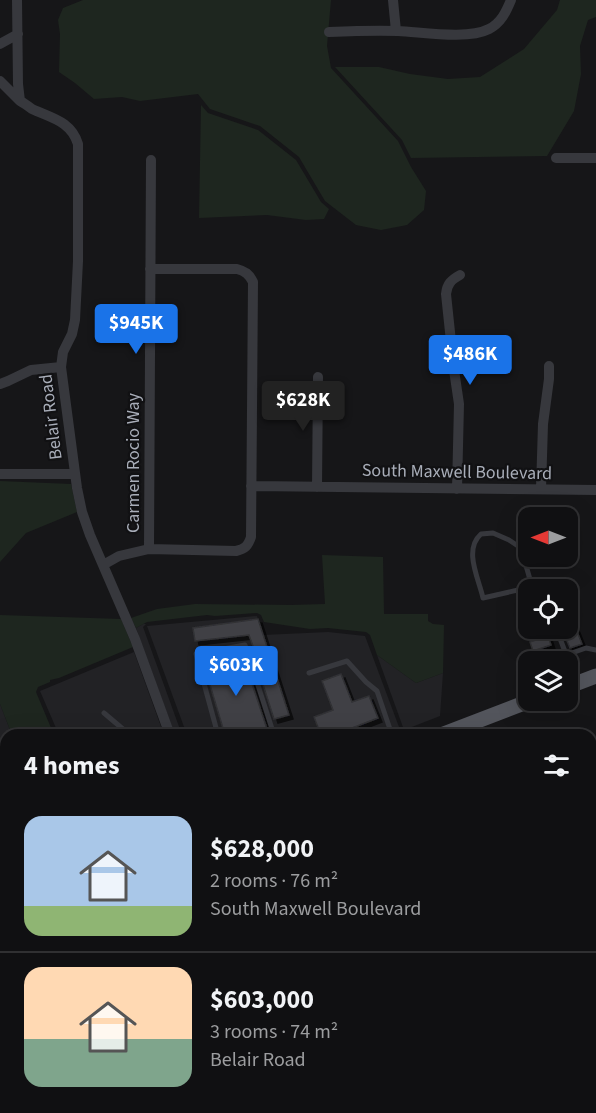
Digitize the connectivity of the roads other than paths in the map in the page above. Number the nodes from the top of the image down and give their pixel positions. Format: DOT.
graph roads {
  1 [pos="17,0"];
  2 [pos="393,0"];
  3 [pos="510,0"];
  4 [pos="396,31"];
  5 [pos="329,32"];
  6 [pos="18,34"];
  7 [pos="0,44"];
  8 [pos="0,81"];
  9 [pos="20,101"];
  10 [pos="556,158"];
  11 [pos="596,158"];
  12 [pos="151,160"];
  13 [pos="150,269"];
  14 [pos="460,275"];
  15 [pos="549,366"];
  16 [pos="61,367"];
  17 [pos="318,377"];
  18 [pos="0,384"];
  19 [pos="0,474"];
  20 [pos="75,474"];
  21 [pos="251,486"];
  22 [pos="317,487"];
  23 [pos="458,489"];
  24 [pos="541,489"];
  25 [pos="596,490"];
  26 [pos="149,549"];
  27 [pos="103,565"];
  28 [pos="532,588"];
  29 [pos="596,650"];
  30 [pos="577,651"];
  31 [pos="309,673"];
  32 [pos="596,676"];
  33 [pos="578,683"];
  34 [pos="518,705"];
  35 [pos="104,713"];
  36 [pos="123,729"];
  37 [pos="168,729"];
  38 [pos="216,729"];
  39 [pos="272,729"];
  40 [pos="390,729"];
  41 [pos="457,729"];
  1 -- 6 [label="street"];
  2 -- 4 [label="street"];
  3 -- 4 [label="street"];
  4 -- 5 [label="street"];
  6 -- 7 [label="street"];
  6 -- 9 [label="street"];
  8 -- 9 [label="street, Belair Road"];
  9 -- 16 [label="street, Belair Road"];
  10 -- 11 [label="street"];
  12 -- 13 [label="street, Carmen Rocio Way"];
  13 -- 21 [label="street"];
  13 -- 26 [label="street, Carmen Rocio Way"];
  14 -- 23 [label="street"];
  15 -- 24 [label="street"];
  16 -- 18 [label="street"];
  16 -- 20 [label="street, Belair Road"];
  17 -- 22 [label="street"];
  19 -- 20 [label="street"];
  20 -- 27 [label="street, Belair Road"];
  21 -- 22 [label="street, South Maxwell Boulevard"];
  21 -- 26 [label="street"];
  22 -- 23 [label="street, South Maxwell Boulevard"];
  23 -- 24 [label="street, South Maxwell Boulevard"];
  24 -- 25 [label="street, South Maxwell Boulevard"];
  26 -- 27 [label="street"];
  27 -- 37 [label="street, Belair Road"];
  28 -- 28 [label="lane"];
  29 -- 30 [label="lane"];
  31 -- 40 [label="lane"];
  32 -- 33 [label="main road"];
  34 -- 41 [label="main road"];
  35 -- 36 [label="lane"];
  38 -- 39 [label="lane"];
}
